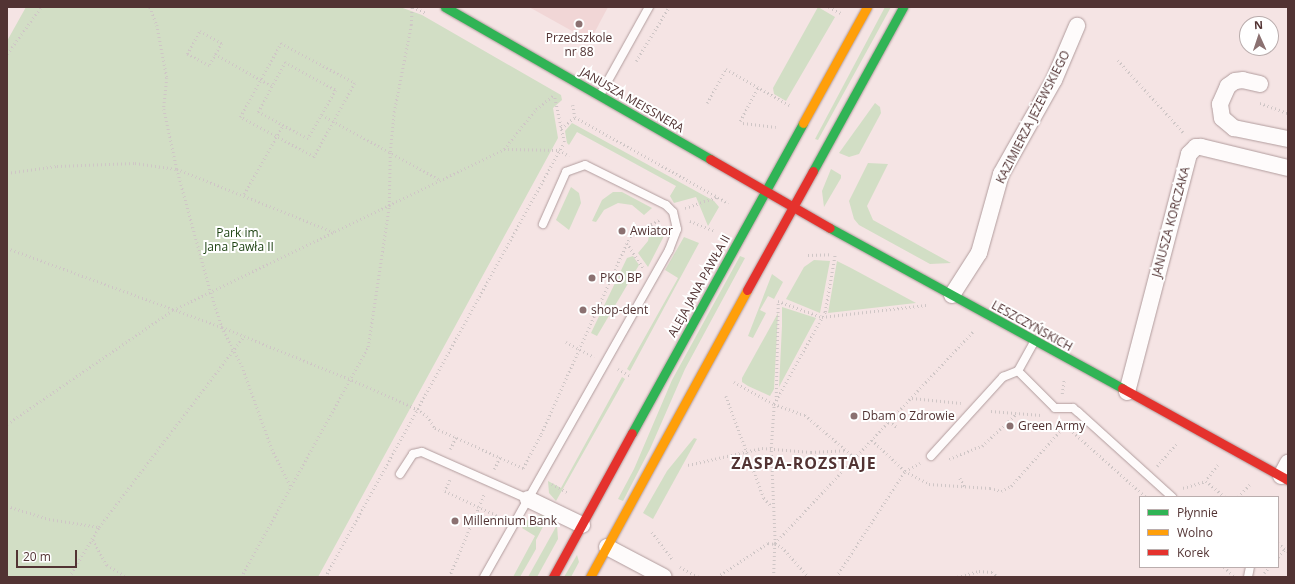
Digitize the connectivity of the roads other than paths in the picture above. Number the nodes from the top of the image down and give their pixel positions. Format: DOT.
graph roads {
  1 [pos="445,7"];
  2 [pos="649,7"];
  3 [pos="867,7"];
  4 [pos="903,7"];
  5 [pos="1076,26"];
  6 [pos="1260,84"];
  7 [pos="600,95"];
  8 [pos="1288,139"];
  9 [pos="1288,168"];
  10 [pos="766,190"];
  11 [pos="794,208"];
  12 [pos="543,224"];
  13 [pos="952,295"];
  14 [pos="1034,342"];
  15 [pos="1018,371"];
  16 [pos="1127,392"];
  17 [pos="931,456"];
  18 [pos="1286,473"];
  19 [pos="400,474"];
  20 [pos="1171,496"];
  21 [pos="528,499"];
  22 [pos="594,536"];
  23 [pos="484,577"];
  24 [pos="554,577"];
  25 [pos="590,577"];
  26 [pos="664,577"];
  1 -- 7 [label="main road, JANUSZA MEISSNERA"];
  2 -- 7 [label="lane"];
  3 -- 10 [label="main road, ALEJA JANA PAWŁA II"];
  4 -- 11 [label="main road, ALEJA JANA PAWŁA II"];
  5 -- 13 [label="street, KAZIMIERZA JEŻEWSKIEGO"];
  6 -- 8 [label="street"];
  7 -- 10 [label="main road, JANUSZA MEISSNERA"];
  9 -- 16 [label="street, JANUSZA KORCZAKA"];
  10 -- 11 [label="main road, LESZCZYŃSKICH"];
  10 -- 22 [label="main road, ALEJA JANA PAWŁA II"];
  11 -- 13 [label="main road, LESZCZYŃSKICH"];
  11 -- 22 [label="main road, ALEJA JANA PAWŁA II"];
  12 -- 21 [label="lane"];
  13 -- 14 [label="main road, LESZCZYŃSKICH"];
  14 -- 15 [label="lane"];
  14 -- 16 [label="main road, LESZCZYŃSKICH"];
  15 -- 17 [label="lane"];
  15 -- 20 [label="lane"];
  16 -- 18 [label="main road, LESZCZYŃSKICH"];
  19 -- 21 [label="lane"];
  21 -- 22 [label="street"];
  21 -- 23 [label="lane"];
  22 -- 24 [label="main road, ALEJA JANA PAWŁA II"];
  22 -- 25 [label="main road, ALEJA JANA PAWŁA II"];
  22 -- 26 [label="street"];
}
